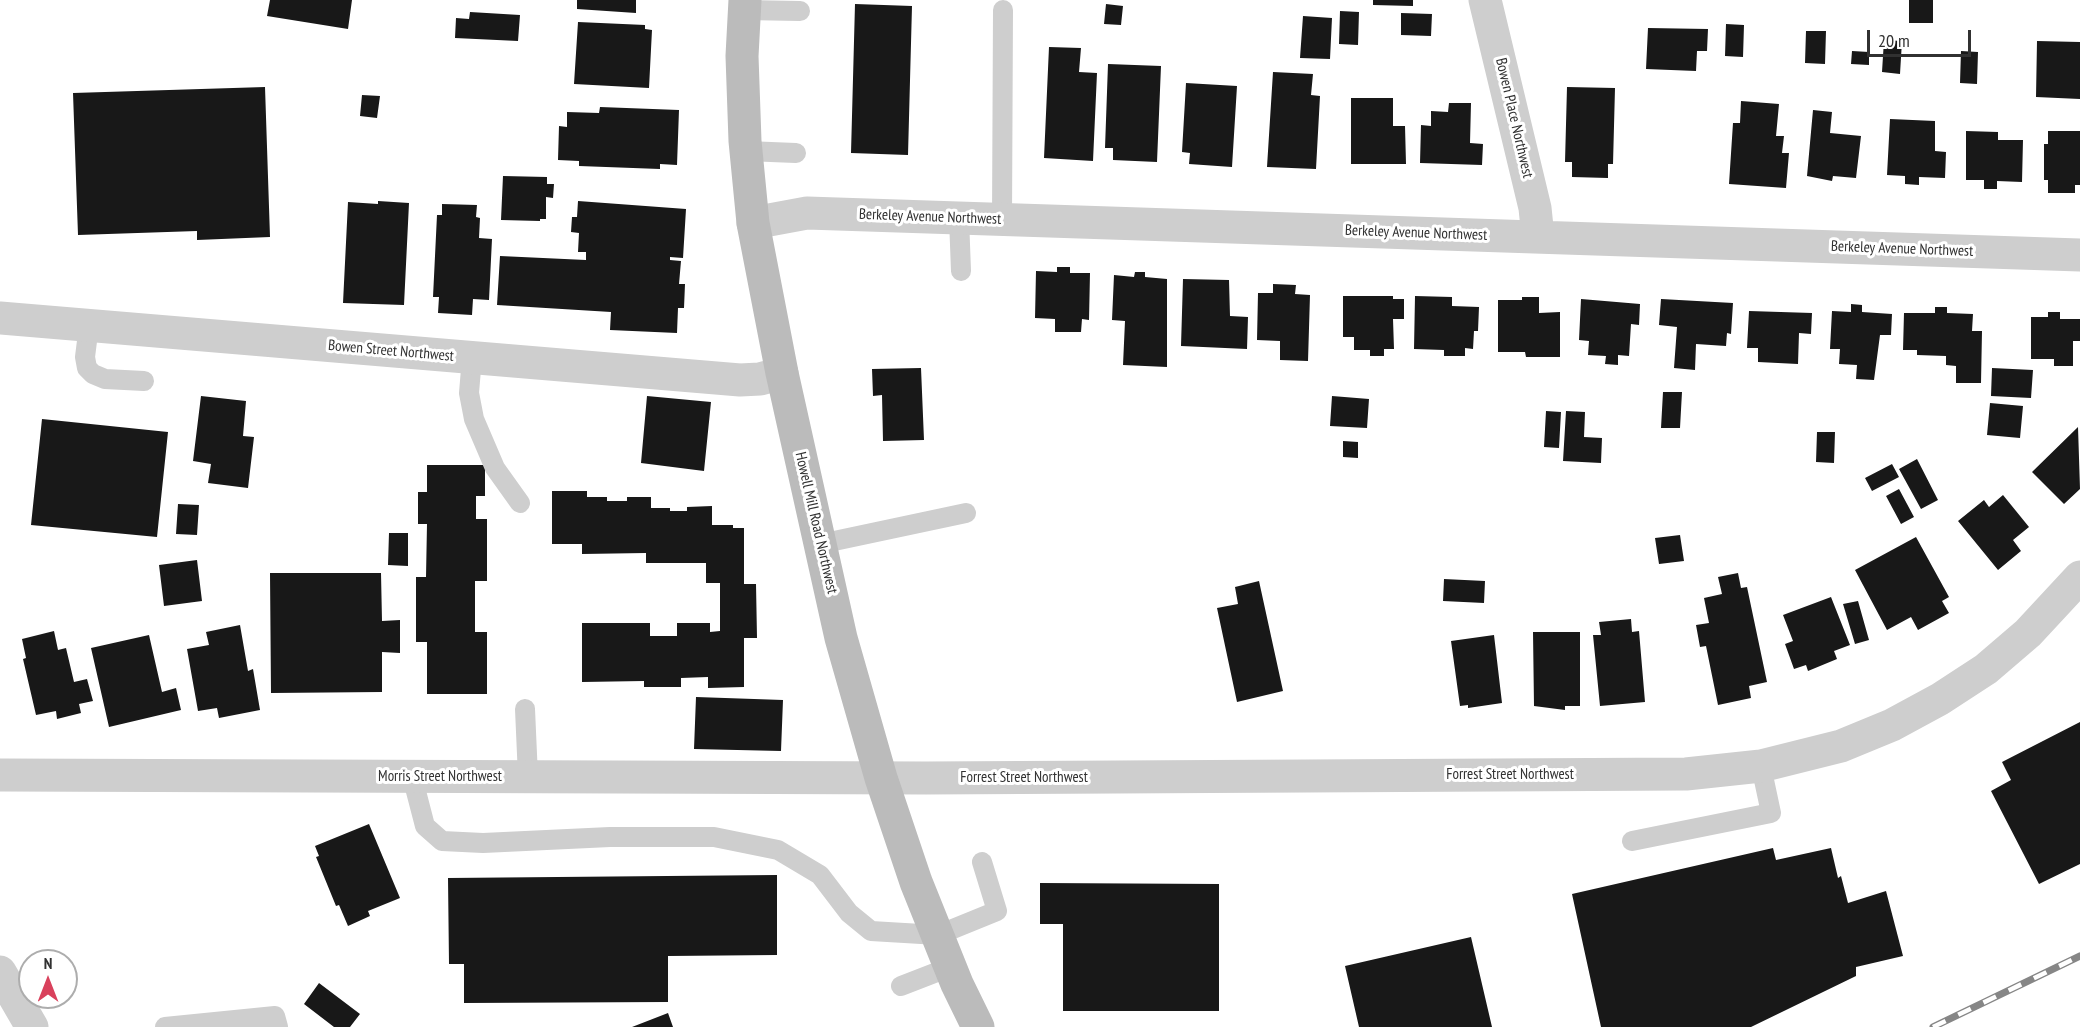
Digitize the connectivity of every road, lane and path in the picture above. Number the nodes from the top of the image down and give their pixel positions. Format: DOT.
graph roads {
  1 [pos="1485,0"];
  2 [pos="744,5"];
  3 [pos="1003,10"];
  4 [pos="800,11"];
  5 [pos="746,151"];
  6 [pos="796,153"];
  7 [pos="959,218"];
  8 [pos="1002,219"];
  9 [pos="753,223"];
  10 [pos="1538,237"];
  11 [pos="2080,255"];
  12 [pos="961,271"];
  13 [pos="0,318"];
  14 [pos="89,326"];
  15 [pos="472,357"];
  16 [pos="782,373"];
  17 [pos="144,381"];
  18 [pos="520,503"];
  19 [pos="966,513"];
  20 [pos="820,544"];
  21 [pos="2080,577"];
  22 [pos="525,709"];
  23 [pos="1761,766"];
  24 [pos="0,775"];
  25 [pos="412,776"];
  26 [pos="528,777"];
  27 [pos="880,778"];
  28 [pos="1632,841"];
  29 [pos="982,862"];
  30 [pos="938,935"];
  31 [pos="950,967"];
  32 [pos="0,972"];
  33 [pos="901,986"];
  34 [pos="32,1027"];
  35 [pos="165,1027"];
  36 [pos="278,1027"];
  37 [pos="978,1027"];
  1 -- 10 [label="street, Bowen Place Northwest"];
  2 -- 4 [label="lane"];
  2 -- 5 [label="main road, Howell Mill Road Northwest"];
  3 -- 8 [label="lane"];
  5 -- 6 [label="lane"];
  5 -- 9 [label="main road, Howell Mill Road Northwest"];
  7 -- 8 [label="street, Berkeley Avenue Northwest"];
  7 -- 9 [label="street, Berkeley Avenue Northwest"];
  7 -- 12 [label="lane"];
  8 -- 10 [label="street, Berkeley Avenue Northwest"];
  9 -- 16 [label="main road, Howell Mill Road Northwest"];
  10 -- 11 [label="street, Berkeley Avenue Northwest"];
  13 -- 14 [label="street, Bowen Street Northwest"];
  14 -- 15 [label="street, Bowen Street Northwest"];
  14 -- 17 [label="lane"];
  15 -- 16 [label="street, Bowen Street Northwest"];
  15 -- 18 [label="lane"];
  16 -- 20 [label="main road, Howell Mill Road Northwest"];
  19 -- 20 [label="lane"];
  20 -- 27 [label="main road, Howell Mill Road Northwest"];
  21 -- 23 [label="street, Forrest Street Northwest"];
  22 -- 26 [label="lane"];
  23 -- 27 [label="street, Forrest Street Northwest"];
  23 -- 28 [label="lane"];
  24 -- 25 [label="street, Morris Street Northwest"];
  25 -- 26 [label="street, Morris Street Northwest"];
  25 -- 30 [label="lane"];
  26 -- 27 [label="street, Morris Street Northwest"];
  27 -- 30 [label="main road, Howell Mill Road Northwest"];
  29 -- 30 [label="lane"];
  30 -- 31 [label="main road, Howell Mill Road Northwest"];
  31 -- 33 [label="lane"];
  31 -- 37 [label="main road, Howell Mill Road Northwest"];
  32 -- 34 [label="street"];
  35 -- 36 [label="lane"];
}
